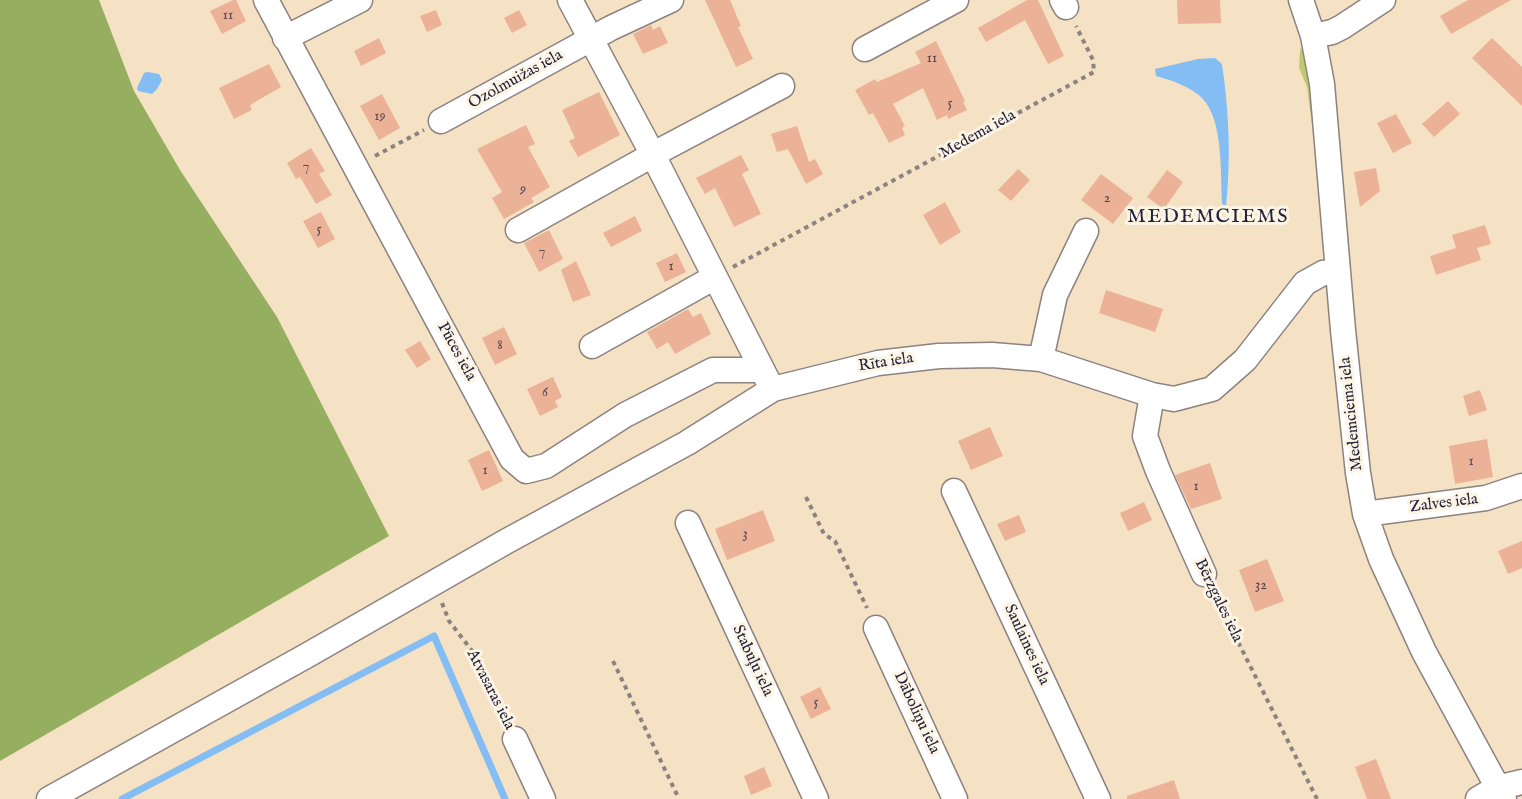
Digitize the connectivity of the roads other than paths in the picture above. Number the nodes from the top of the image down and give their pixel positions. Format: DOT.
graph roads {
  1 [pos="266,0"];
  2 [pos="360,0"];
  3 [pos="570,0"];
  4 [pos="671,0"];
  5 [pos="956,0"];
  6 [pos="1301,0"];
  7 [pos="1383,0"];
  8 [pos="1312,36"];
  9 [pos="285,38"];
  10 [pos="590,39"];
  11 [pos="865,49"];
  12 [pos="782,86"];
  13 [pos="441,121"];
  14 [pos="653,155"];
  15 [pos="518,230"];
  16 [pos="1086,231"];
  17 [pos="1338,271"];
  18 [pos="715,277"];
  19 [pos="592,346"];
  20 [pos="1041,359"];
  21 [pos="767,380"];
  22 [pos="1152,395"];
  23 [pos="1522,486"];
  24 [pos="954,491"];
  25 [pos="1365,514"];
  26 [pos="688,523"];
  27 [pos="1204,574"];
  28 [pos="876,628"];
  29 [pos="515,739"];
  30 [pos="1522,782"];
  31 [pos="1493,795"];
  32 [pos="49,799"];
  33 [pos="543,799"];
  34 [pos="816,799"];
  35 [pos="955,799"];
  36 [pos="1098,799"];
  1 -- 9 [label="street, Pūces iela"];
  2 -- 9 [label="street"];
  3 -- 10 [label="street"];
  4 -- 10 [label="street, Ozolmuižas iela"];
  5 -- 11 [label="street"];
  6 -- 8 [label="street, Medemciema iela"];
  7 -- 8 [label="street"];
  8 -- 17 [label="street, Medemciema iela"];
  9 -- 21 [label="street, Pūces iela"];
  10 -- 13 [label="street, Ozolmuižas iela"];
  10 -- 14 [label="street"];
  12 -- 14 [label="street"];
  14 -- 15 [label="street"];
  14 -- 18 [label="street"];
  16 -- 20 [label="street"];
  17 -- 22 [label="street, Rīta iela"];
  17 -- 25 [label="street, Medemciema iela"];
  18 -- 19 [label="street"];
  18 -- 21 [label="street"];
  20 -- 21 [label="street, Rīta iela"];
  20 -- 22 [label="street, Rīta iela"];
  21 -- 32 [label="street, Rīta iela"];
  22 -- 27 [label="street, Bērzgales iela"];
  23 -- 25 [label="street, Zalves iela"];
  24 -- 36 [label="street, Saulaines iela"];
  25 -- 31 [label="street, Medemciema iela"];
  26 -- 34 [label="street, Stabuļu iela"];
  28 -- 35 [label="street, Dāboliņu iela"];
  29 -- 33 [label="street, Atvasaras iela"];
  30 -- 31 [label="street"];
}
